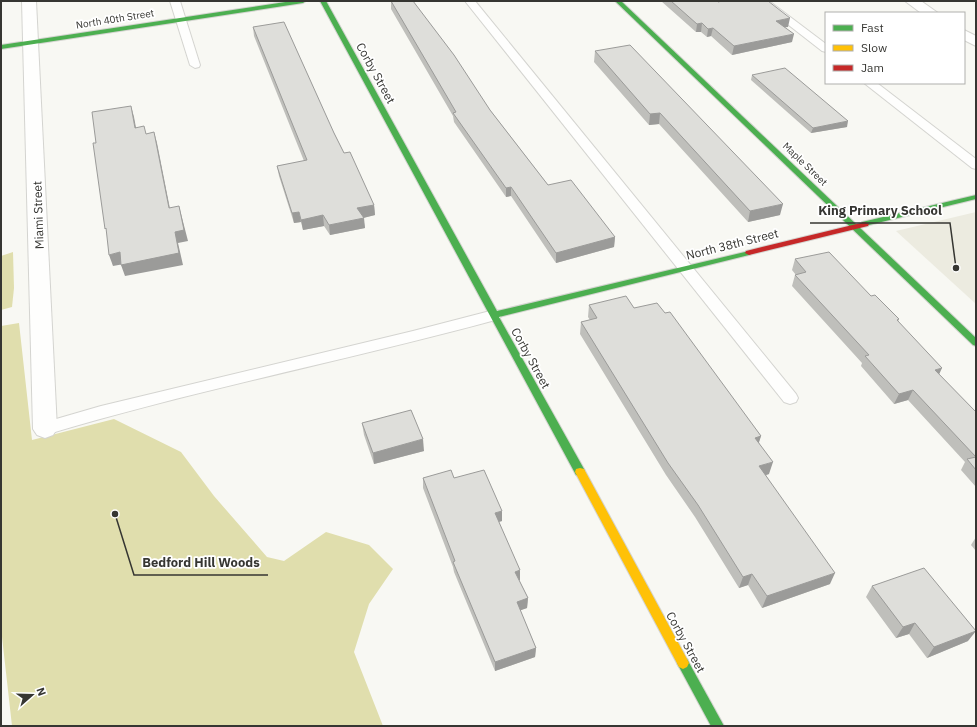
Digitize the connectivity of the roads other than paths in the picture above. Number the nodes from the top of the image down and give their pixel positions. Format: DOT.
graph roads {
  1 [pos="29,1"];
  2 [pos="175,1"];
  3 [pos="303,1"];
  4 [pos="323,1"];
  5 [pos="470,1"];
  6 [pos="618,1"];
  7 [pos="763,1"];
  8 [pos="912,1"];
  9 [pos="929,12"];
  10 [pos="180,20"];
  11 [pos="965,35"];
  12 [pos="31,42"];
  13 [pos="976,42"];
  14 [pos="1,47"];
  15 [pos="825,48"];
  16 [pos="195,64"];
  17 [pos="871,84"];
  18 [pos="976,165"];
  19 [pos="976,197"];
  20 [pos="854,226"];
  21 [pos="685,268"];
  22 [pos="494,315"];
  23 [pos="976,343"];
  24 [pos="790,398"];
  25 [pos="45,428"];
  26 [pos="718,726"];
  1 -- 12 [label="street, Miami Street"];
  2 -- 10 [label="lane"];
  3 -- 10 [label="street, North 40th Street"];
  4 -- 22 [label="street, Corby Street"];
  5 -- 21 [label="lane"];
  6 -- 20 [label="street, Maple Street"];
  7 -- 15 [label="lane"];
  8 -- 9 [label="street"];
  10 -- 12 [label="street, North 40th Street"];
  10 -- 16 [label="lane"];
  11 -- 13 [label="street"];
  12 -- 14 [label="street, North 40th Street"];
  12 -- 25 [label="street, Miami Street"];
  17 -- 18 [label="lane"];
  19 -- 20 [label="street, North 38th Street"];
  20 -- 21 [label="street, North 38th Street"];
  20 -- 23 [label="street, Maple Street"];
  21 -- 22 [label="street, North 38th Street"];
  21 -- 24 [label="lane"];
  22 -- 25 [label="lane"];
  22 -- 26 [label="street, Corby Street"];
}
